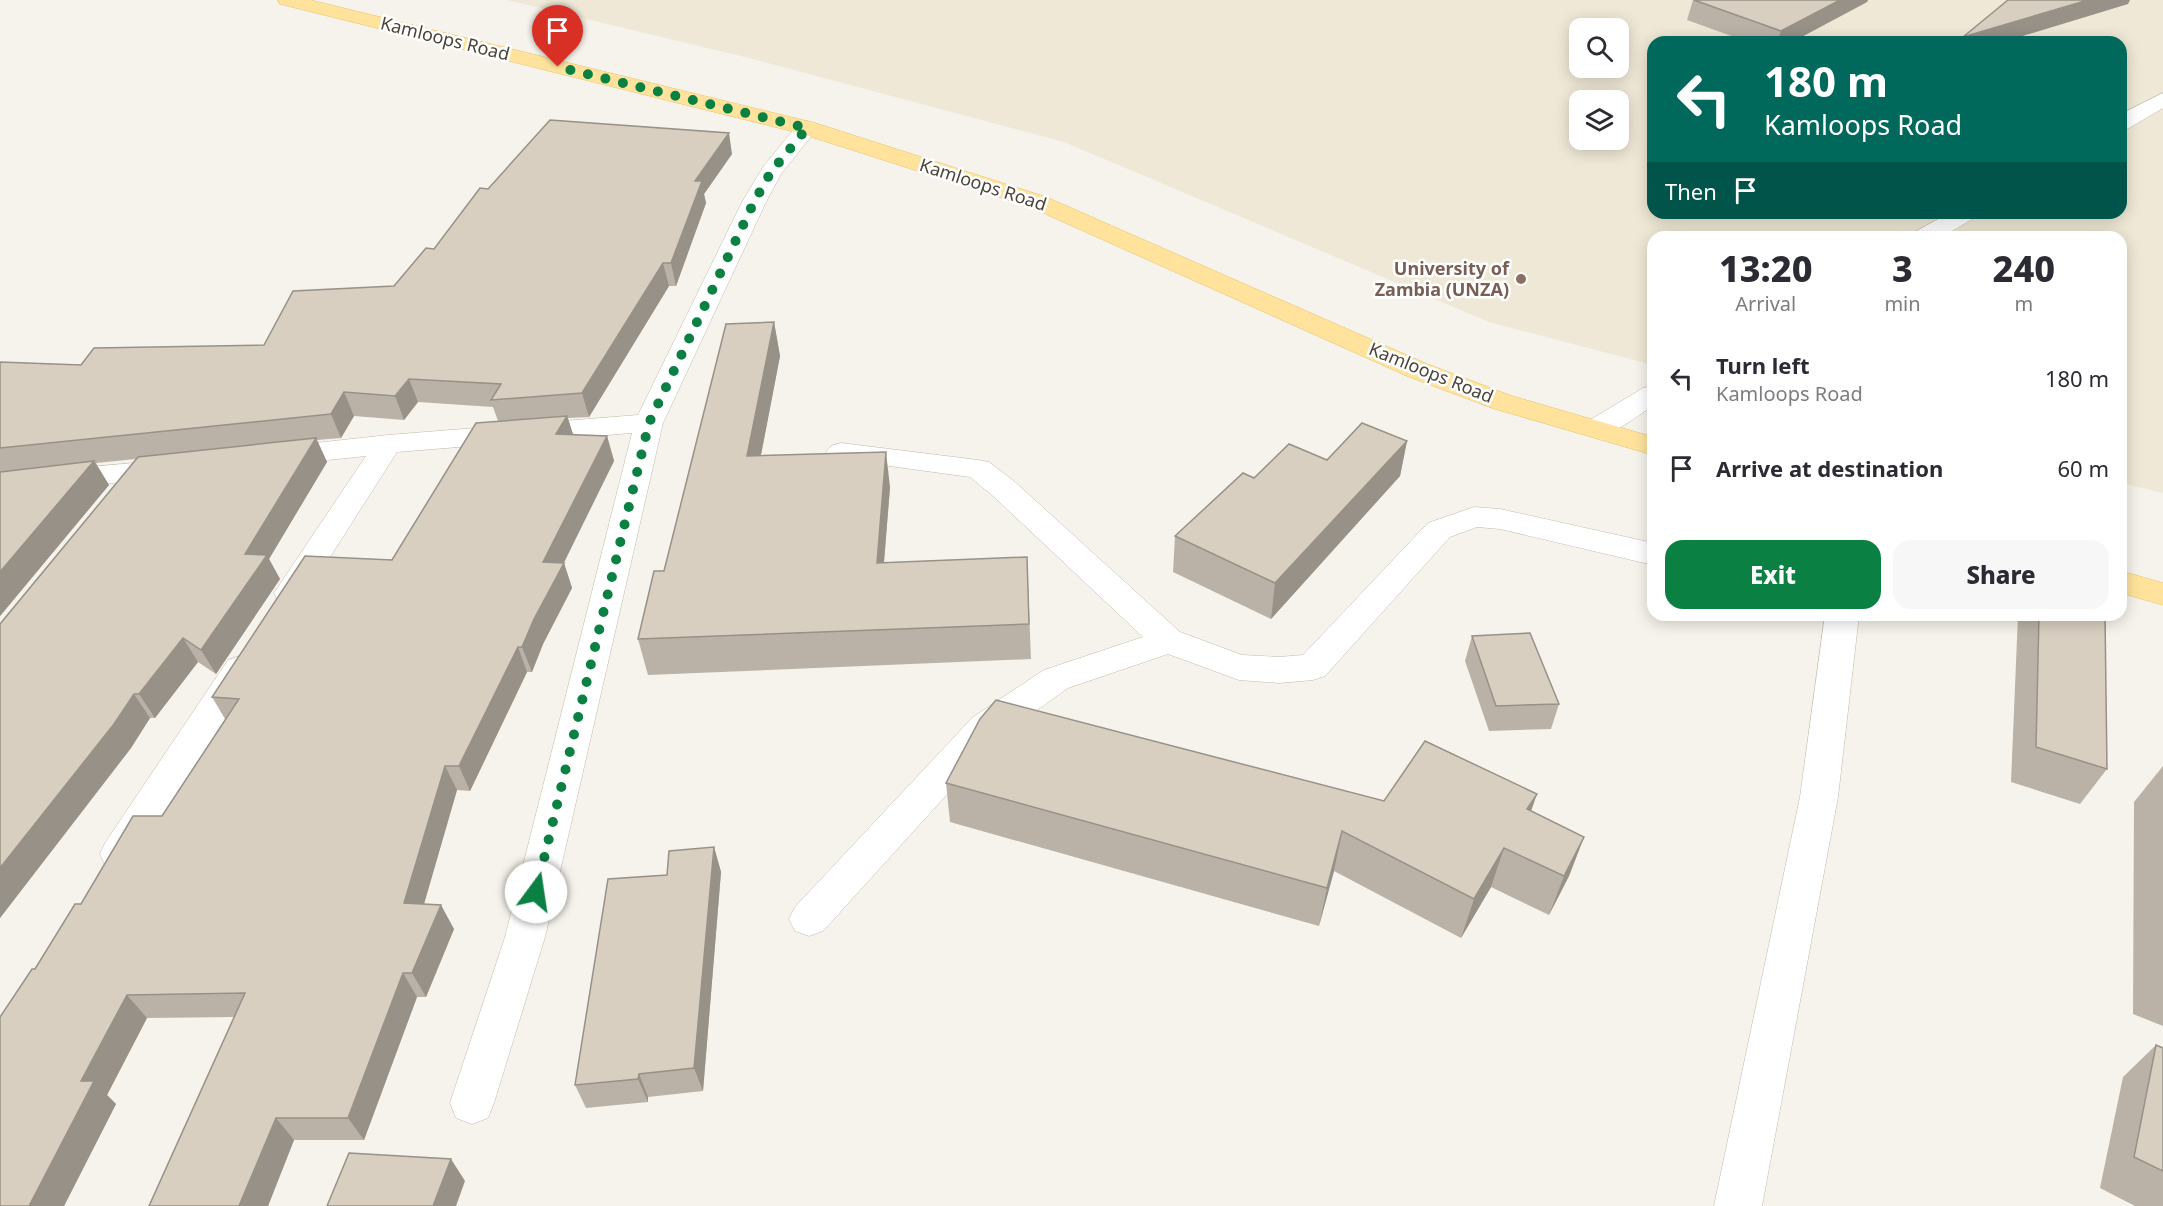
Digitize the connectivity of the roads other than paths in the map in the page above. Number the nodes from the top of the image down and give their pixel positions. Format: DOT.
graph roads {
  1 [pos="287,0"];
  2 [pos="2163,99"];
  3 [pos="2127,120"];
  4 [pos="807,128"];
  5 [pos="1956,219"];
  6 [pos="1934,231"];
  7 [pos="1647,398"];
  8 [pos="649,423"];
  9 [pos="1595,429"];
  10 [pos="388,444"];
  11 [pos="1647,444"];
  12 [pos="841,452"];
  13 [pos="258,459"];
  14 [pos="198,465"];
  15 [pos="139,472"];
  16 [pos="0,485"];
  17 [pos="117,499"];
  18 [pos="1647,553"];
  19 [pos="2127,584"];
  20 [pos="2163,594"];
  21 [pos="1841,621"];
  22 [pos="1168,641"];
  23 [pos="100,882"];
  24 [pos="809,918"];
  25 [pos="472,1103"];
  26 [pos="1738,1206"];
  1 -- 4 [label="main road, Kamloops Road"];
  2 -- 3 [label="street"];
  4 -- 8 [label="street"];
  4 -- 9 [label="main road, Kamloops Road"];
  5 -- 6 [label="street"];
  7 -- 9 [label="street"];
  8 -- 10 [label="street"];
  8 -- 25 [label="street"];
  9 -- 11 [label="main road, Kamloops Road"];
  10 -- 13 [label="street"];
  10 -- 23 [label="street"];
  12 -- 22 [label="street"];
  14 -- 15 [label="street"];
  15 -- 16 [label="street"];
  15 -- 17 [label="street"];
  18 -- 22 [label="street"];
  19 -- 20 [label="main road"];
  21 -- 26 [label="street"];
  22 -- 24 [label="street"];
}
